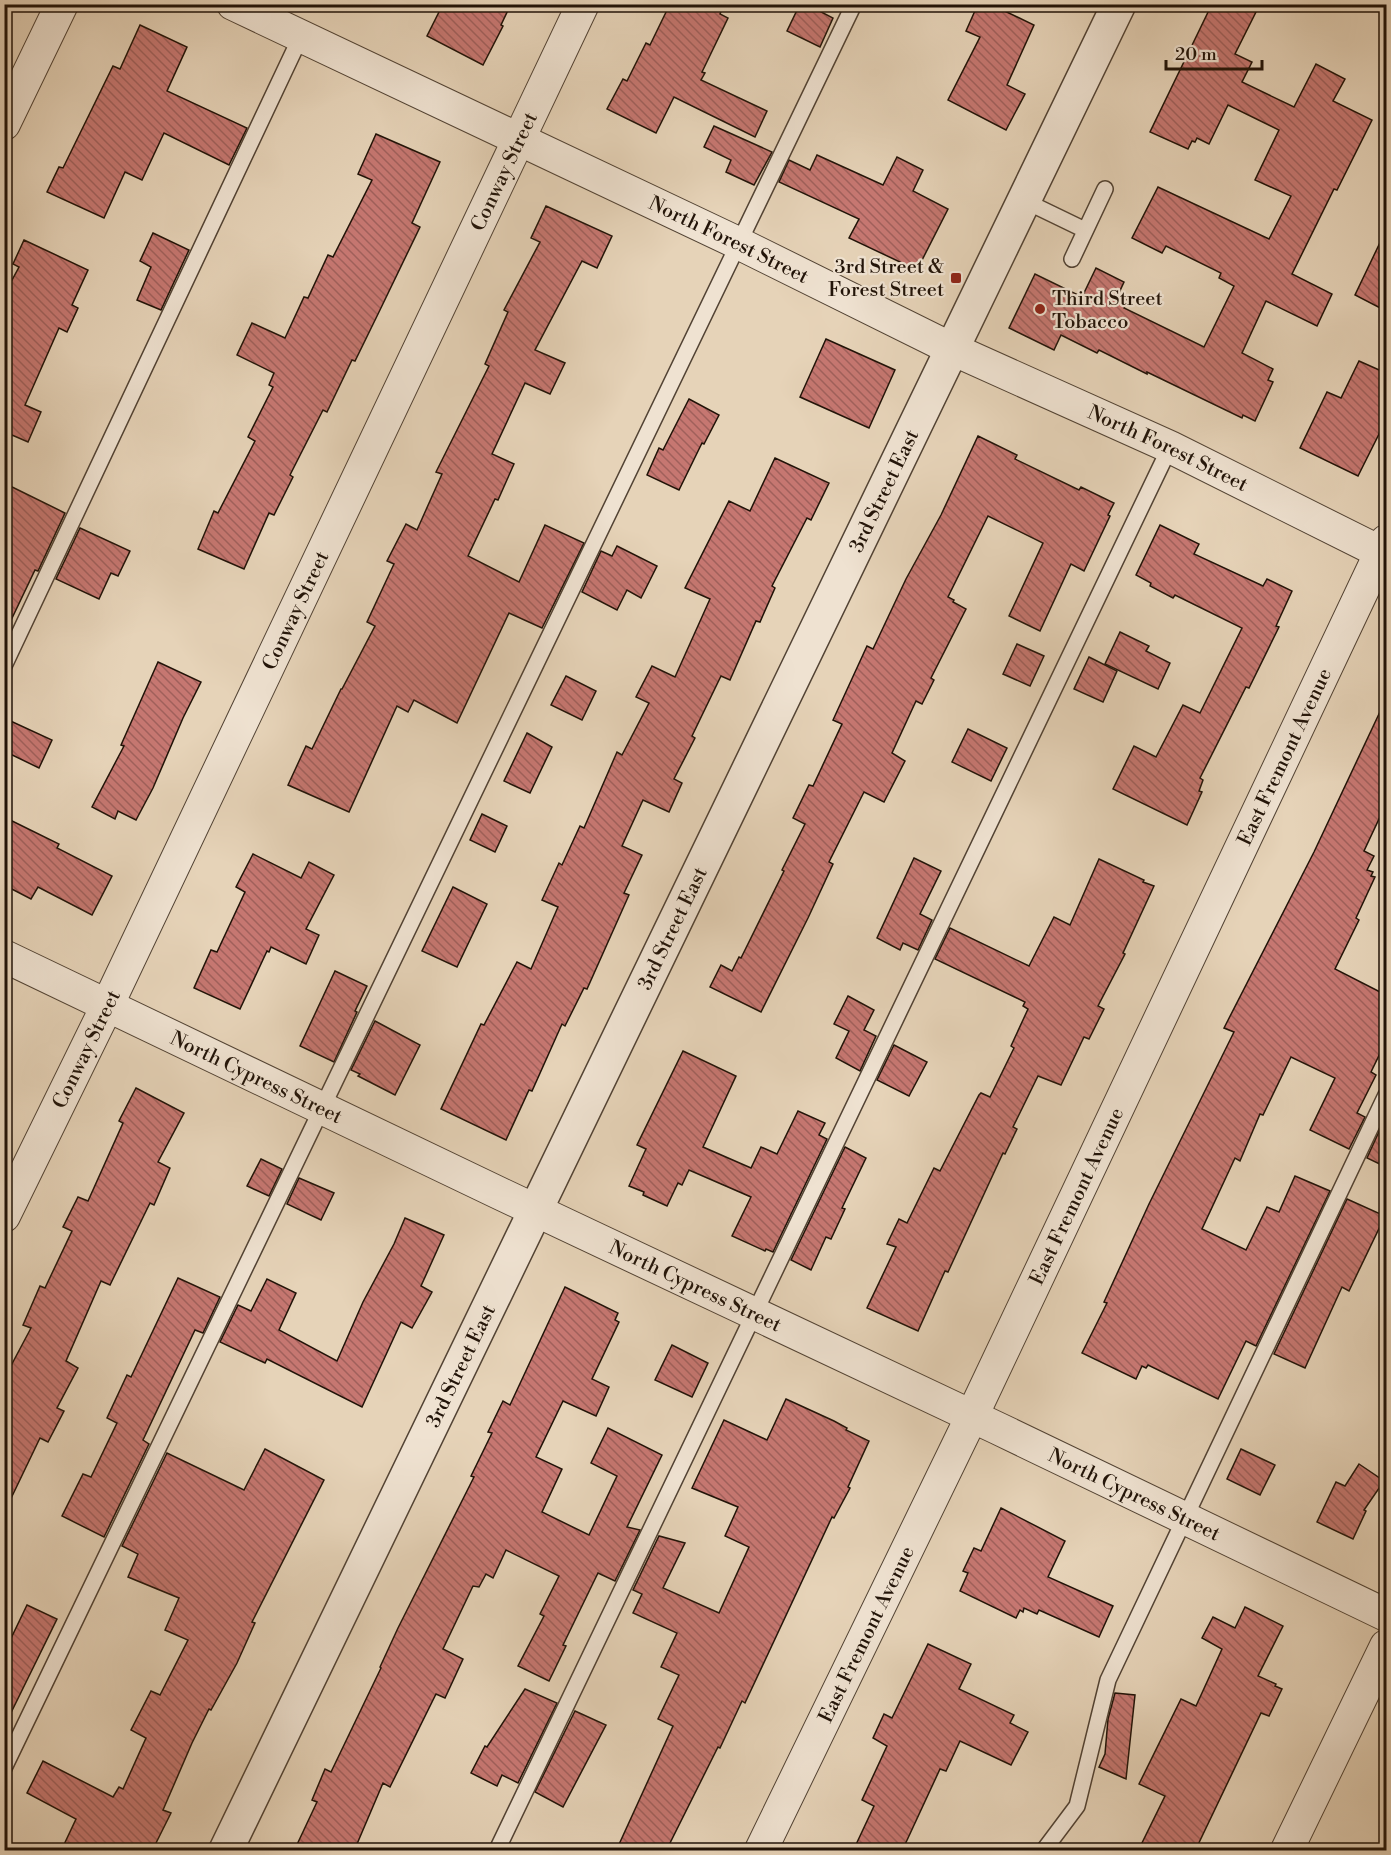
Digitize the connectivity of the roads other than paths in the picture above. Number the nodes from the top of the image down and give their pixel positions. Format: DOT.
graph roads {
  1 [pos="62,4"];
  2 [pos="233,4"];
  3 [pos="583,4"];
  4 [pos="854,4"];
  5 [pos="1119,4"];
  6 [pos="301,36"];
  7 [pos="4,124"];
  8 [pos="518,140"];
  9 [pos="1105,189"];
  10 [pos="1025,201"];
  11 [pos="1085,230"];
  12 [pos="738,243"];
  13 [pos="1072,259"];
  14 [pos="952,349"];
  15 [pos="1170,447"];
  16 [pos="1385,549"];
  17 [pos="4,666"];
  18 [pos="4,956"];
  19 [pos="108,1004"];
  20 [pos="1386,1095"];
  21 [pos="323,1109"];
  22 [pos="536,1211"];
  23 [pos="4,1216"];
  24 [pos="753,1313"];
  25 [pos="972,1416"];
  26 [pos="1185,1518"];
  27 [pos="1386,1615"];
  28 [pos="1386,1646"];
  29 [pos="4,1768"];
  30 [pos="226,1851"];
  31 [pos="497,1851"];
  32 [pos="761,1851"];
  33 [pos="1044,1851"];
  34 [pos="1287,1851"];
  1 -- 7 [label="street"];
  2 -- 6 [label="street, North Forest Street"];
  3 -- 8 [label="street, Conway Street"];
  4 -- 12 [label="lane"];
  5 -- 10 [label="street, 3rd Street East"];
  6 -- 8 [label="street, North Forest Street"];
  6 -- 17 [label="lane"];
  8 -- 12 [label="street, North Forest Street"];
  8 -- 19 [label="street, Conway Street"];
  9 -- 11 [label="lane"];
  10 -- 11 [label="lane"];
  10 -- 14 [label="street, 3rd Street East"];
  11 -- 13 [label="lane"];
  12 -- 14 [label="street, North Forest Street"];
  12 -- 21 [label="lane"];
  14 -- 15 [label="street, North Forest Street"];
  14 -- 22 [label="street, 3rd Street East"];
  15 -- 16 [label="street, North Forest Street"];
  15 -- 24 [label="lane"];
  16 -- 25 [label="street, East Fremont Avenue"];
  18 -- 19 [label="street, North Cypress Street"];
  19 -- 21 [label="street, North Cypress Street"];
  19 -- 23 [label="street, Conway Street"];
  20 -- 26 [label="lane"];
  21 -- 22 [label="street, North Cypress Street"];
  21 -- 29 [label="lane"];
  22 -- 24 [label="street, North Cypress Street"];
  22 -- 30 [label="street, 3rd Street East"];
  24 -- 25 [label="street, North Cypress Street"];
  24 -- 31 [label="lane"];
  25 -- 26 [label="street, North Cypress Street"];
  25 -- 32 [label="street, East Fremont Avenue"];
  26 -- 27 [label="street, North Cypress Street"];
  26 -- 33 [label="lane"];
  28 -- 34 [label="street"];
}
